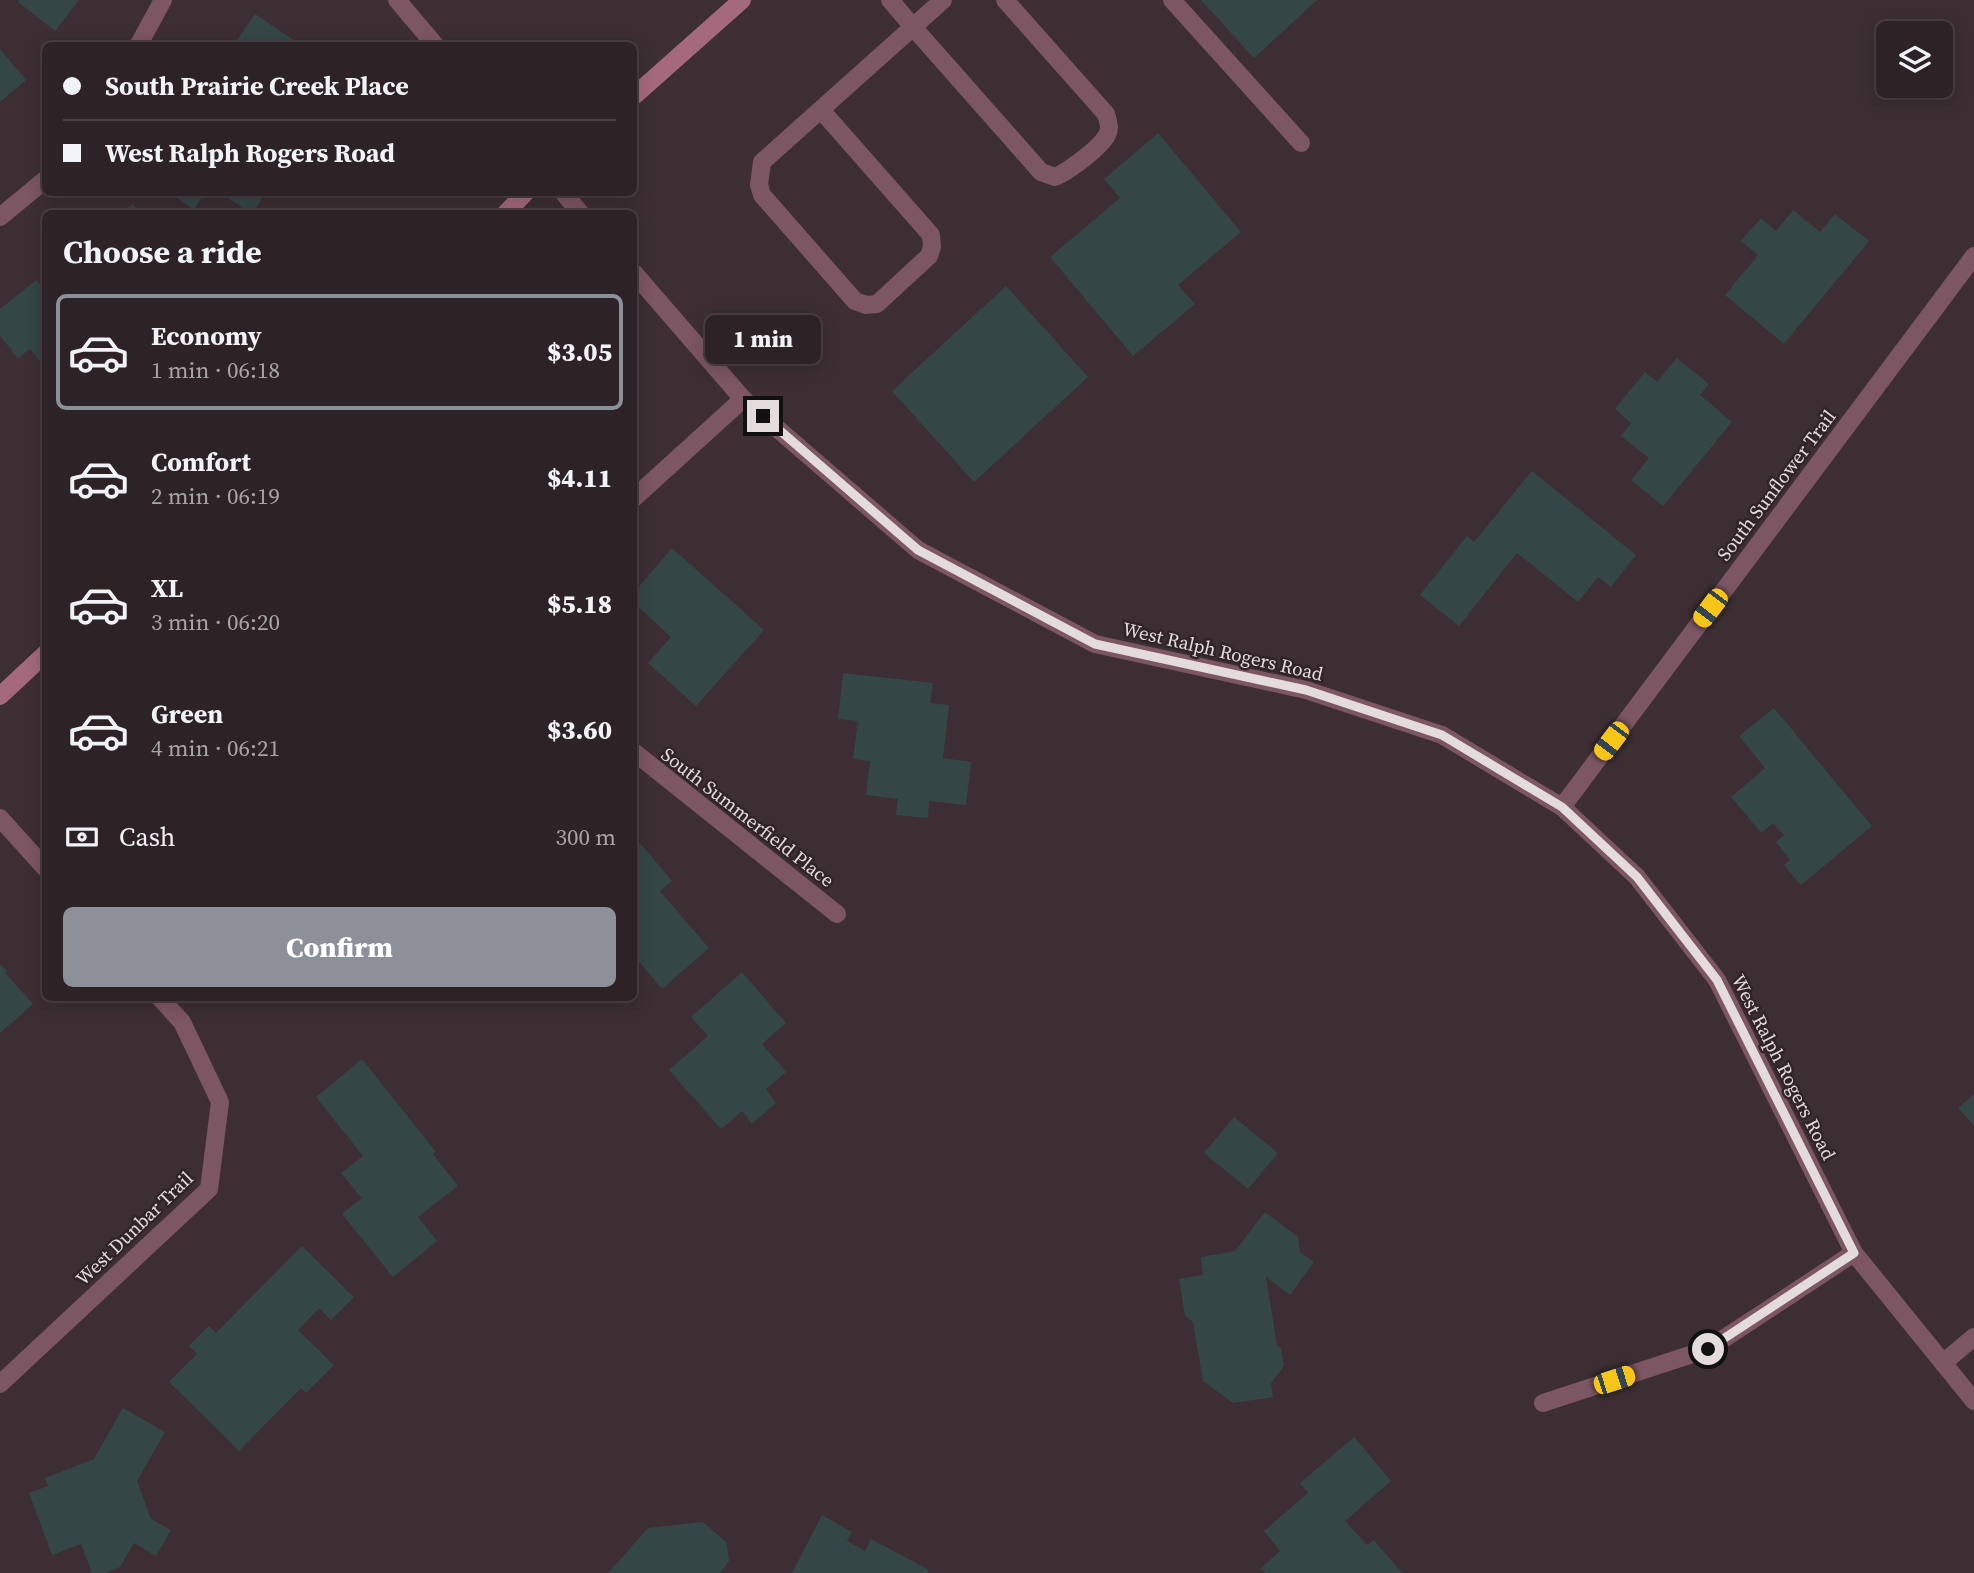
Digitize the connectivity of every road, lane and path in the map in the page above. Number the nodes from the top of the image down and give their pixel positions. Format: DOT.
graph roads {
  1 [pos="163,0"];
  2 [pos="397,0"];
  3 [pos="742,0"];
  4 [pos="890,0"];
  5 [pos="943,0"];
  6 [pos="1005,0"];
  7 [pos="1172,0"];
  8 [pos="913,27"];
  9 [pos="140,42"];
  10 [pos="433,42"];
  11 [pos="637,93"];
  12 [pos="821,110"];
  13 [pos="1301,143"];
  14 [pos="42,182"];
  15 [pos="522,196"];
  16 [pos="566,196"];
  17 [pos="509,210"];
  18 [pos="578,210"];
  19 [pos="0,217"];
  20 [pos="1974,256"];
  21 [pos="637,277"];
  22 [pos="743,400"];
  23 [pos="637,495"];
  24 [pos="42,657"];
  25 [pos="0,696"];
  26 [pos="637,754"];
  27 [pos="1562,807"];
  28 [pos="0,818"];
  29 [pos="42,865"];
  30 [pos="837,914"];
  31 [pos="163,1001"];
  32 [pos="1854,1253"];
  33 [pos="1974,1337"];
  34 [pos="1943,1363"];
  35 [pos="0,1384"];
  36 [pos="1974,1401"];
  37 [pos="1544,1403"];
  1 -- 9 [label="street"];
  2 -- 10 [label="street"];
  3 -- 11 [label="main road"];
  4 -- 8 [label="street"];
  5 -- 8 [label="street"];
  6 -- 8 [label="street"];
  7 -- 13 [label="street"];
  8 -- 12 [label="street"];
  12 -- 12 [label="street"];
  14 -- 19 [label="street"];
  15 -- 17 [label="main road"];
  16 -- 18 [label="street"];
  20 -- 27 [label="street, South Sunflower Trail"];
  21 -- 22 [label="street, West Ralph Rogers Road"];
  22 -- 23 [label="street"];
  22 -- 27 [label="street, West Ralph Rogers Road"];
  24 -- 25 [label="main road"];
  26 -- 30 [label="street, South Summerfield Place"];
  27 -- 32 [label="street, West Ralph Rogers Road"];
  28 -- 29 [label="street"];
  31 -- 35 [label="street, West Dunbar Trail"];
  32 -- 34 [label="street, West Ralph Rogers Road"];
  32 -- 37 [label="street"];
  33 -- 34 [label="street"];
  34 -- 36 [label="street, West Ralph Rogers Road"];
}
